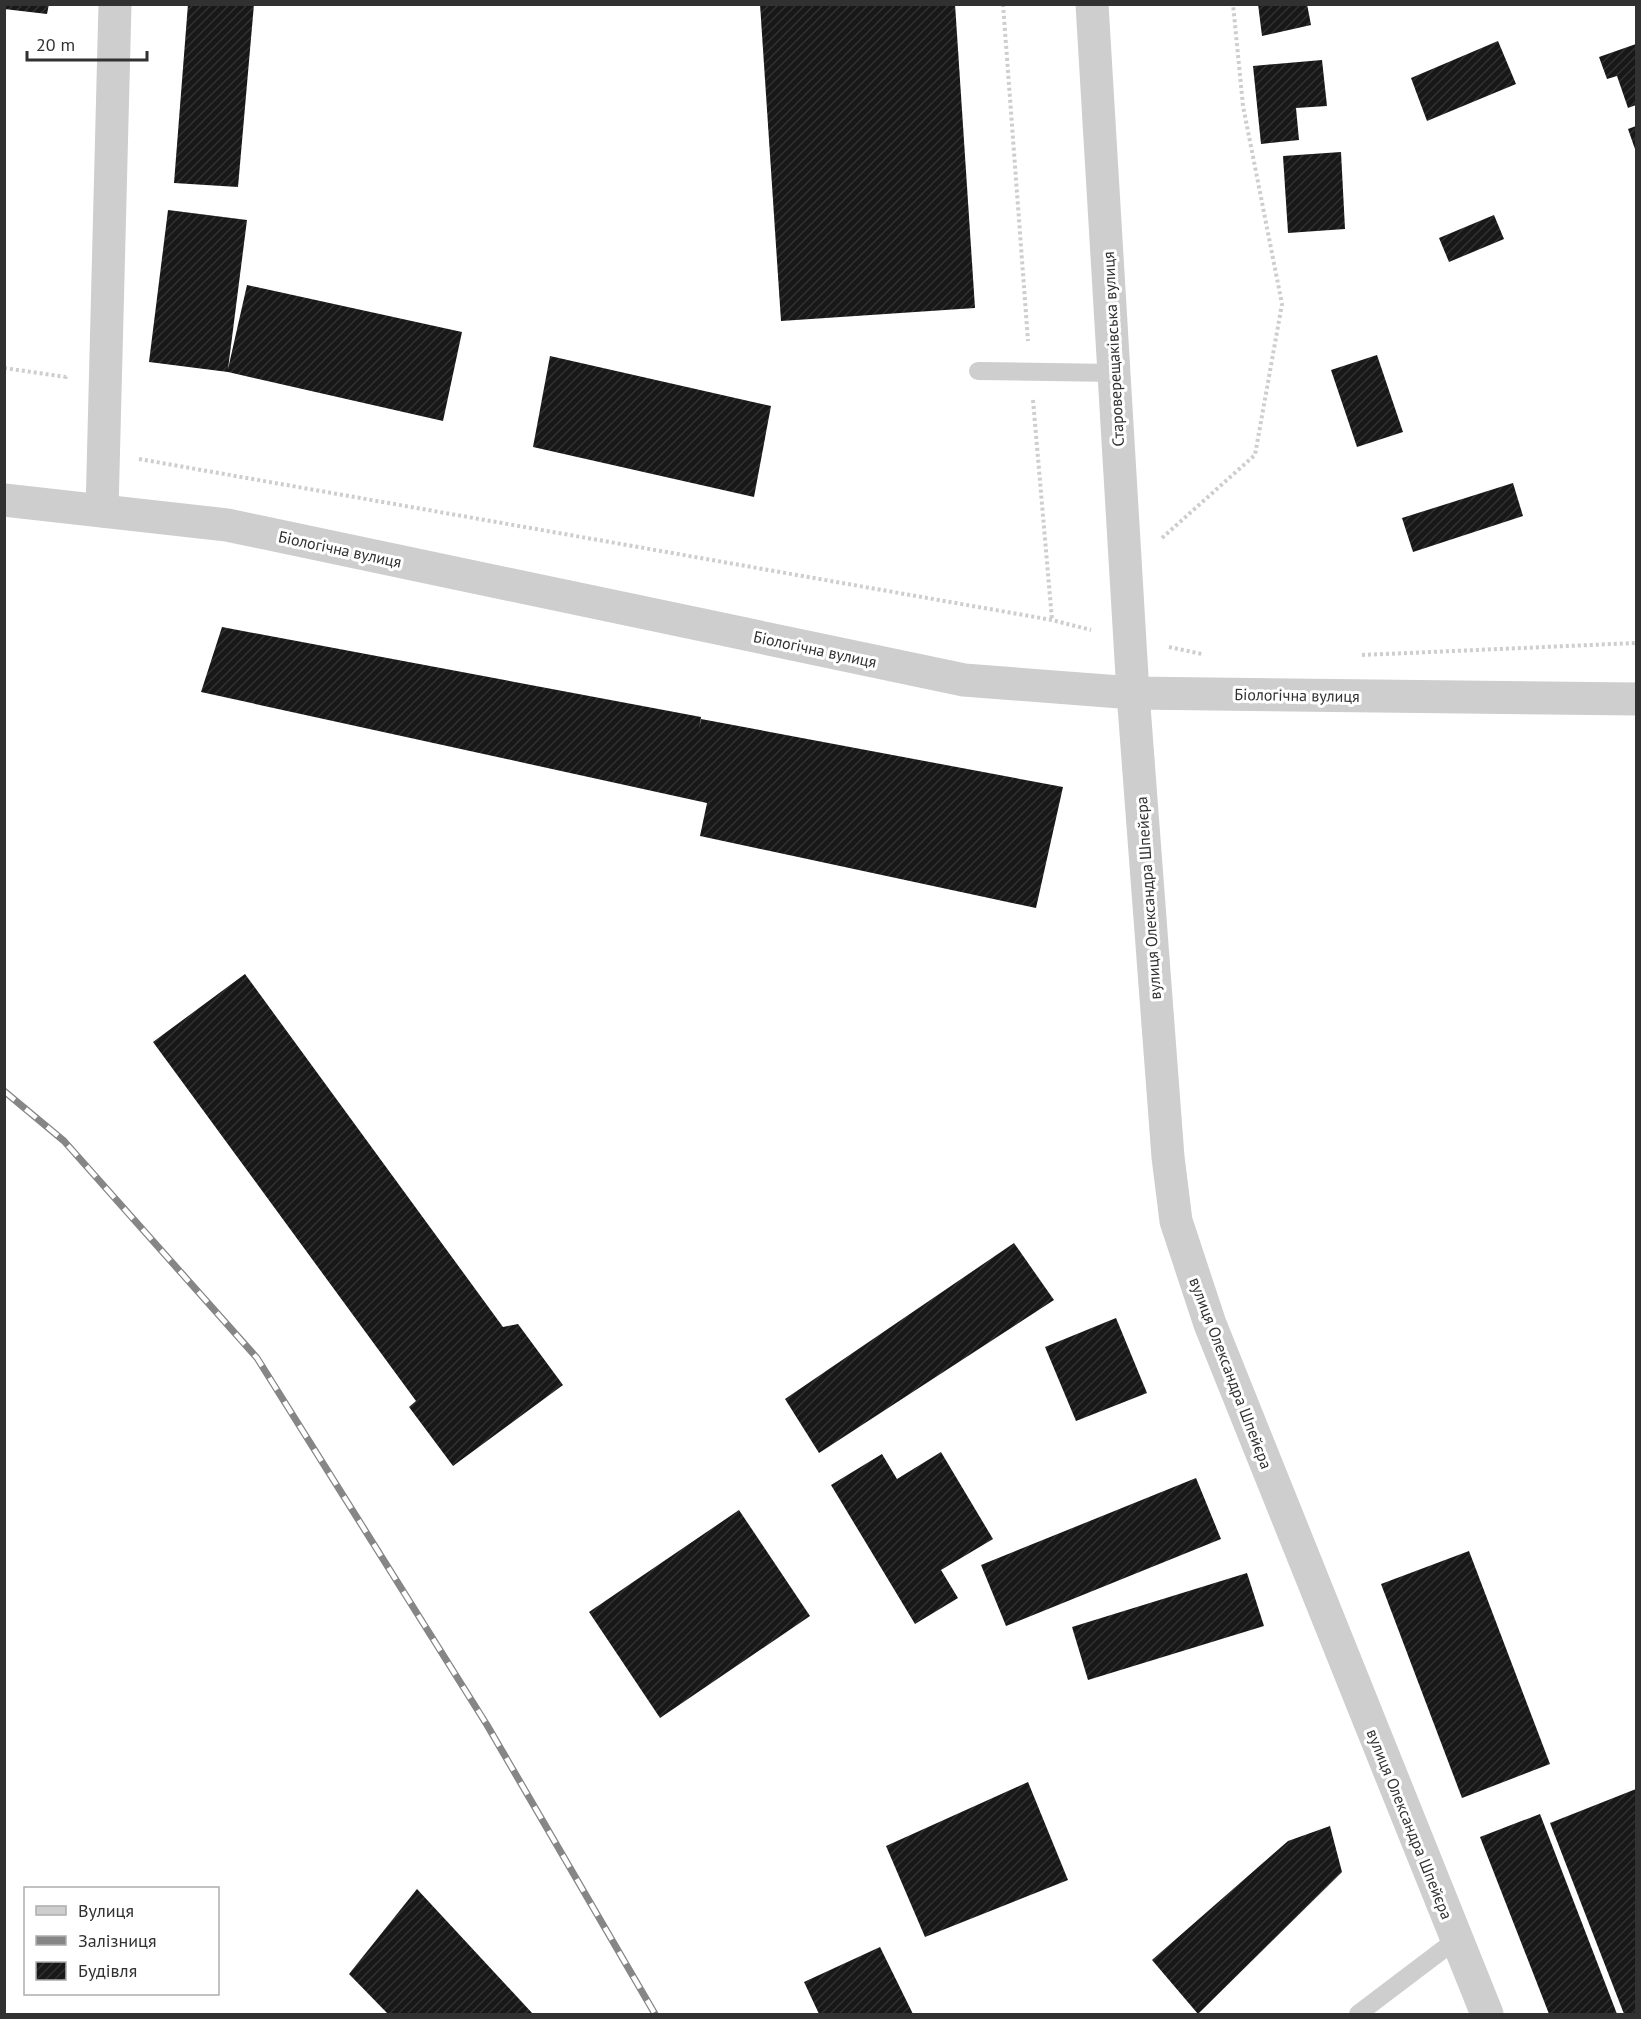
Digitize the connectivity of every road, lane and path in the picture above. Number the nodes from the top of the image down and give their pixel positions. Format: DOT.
graph roads {
  1 [pos="115,4"];
  2 [pos="1003,4"];
  3 [pos="1092,4"];
  4 [pos="1233,4"];
  5 [pos="978,371"];
  6 [pos="1031,373"];
  7 [pos="1114,373"];
  8 [pos="66,378"];
  9 [pos="105,388"];
  10 [pos="134,458"];
  11 [pos="4,500"];
  12 [pos="102,511"];
  13 [pos="1126,571"];
  14 [pos="1052,620"];
  15 [pos="1130,640"];
  16 [pos="1636,644"];
  17 [pos="1205,655"];
  18 [pos="1354,656"];
  19 [pos="1133,693"];
  20 [pos="1636,699"];
  21 [pos="1457,1939"];
  22 [pos="1358,2014"];
  23 [pos="1487,2014"];
  1 -- 9 [label="street"];
  2 -- 6 [label="path"];
  3 -- 7 [label="street, Староверещаківська вулиця"];
  4 -- 13 [label="path"];
  5 -- 6 [label="lane"];
  6 -- 7 [label="lane"];
  6 -- 14 [label="path"];
  7 -- 13 [label="street, Староверещаківська вулиця"];
  8 -- 9 [label="path"];
  9 -- 12 [label="street"];
  10 -- 14 [label="path"];
  11 -- 12 [label="street, Біологічна вулиця"];
  12 -- 19 [label="street, Біологічна вулиця"];
  13 -- 15 [label="street, Староверещаківська вулиця"];
  14 -- 15 [label="path"];
  15 -- 17 [label="path"];
  15 -- 19 [label="street, Староверещаківська вулиця"];
  16 -- 18 [label="path"];
  19 -- 20 [label="street, Біологічна вулиця"];
  19 -- 21 [label="street, вулиця Олександра Шпейєра"];
  21 -- 22 [label="lane"];
  21 -- 23 [label="street, вулиця Олександра Шпейєра"];
}
